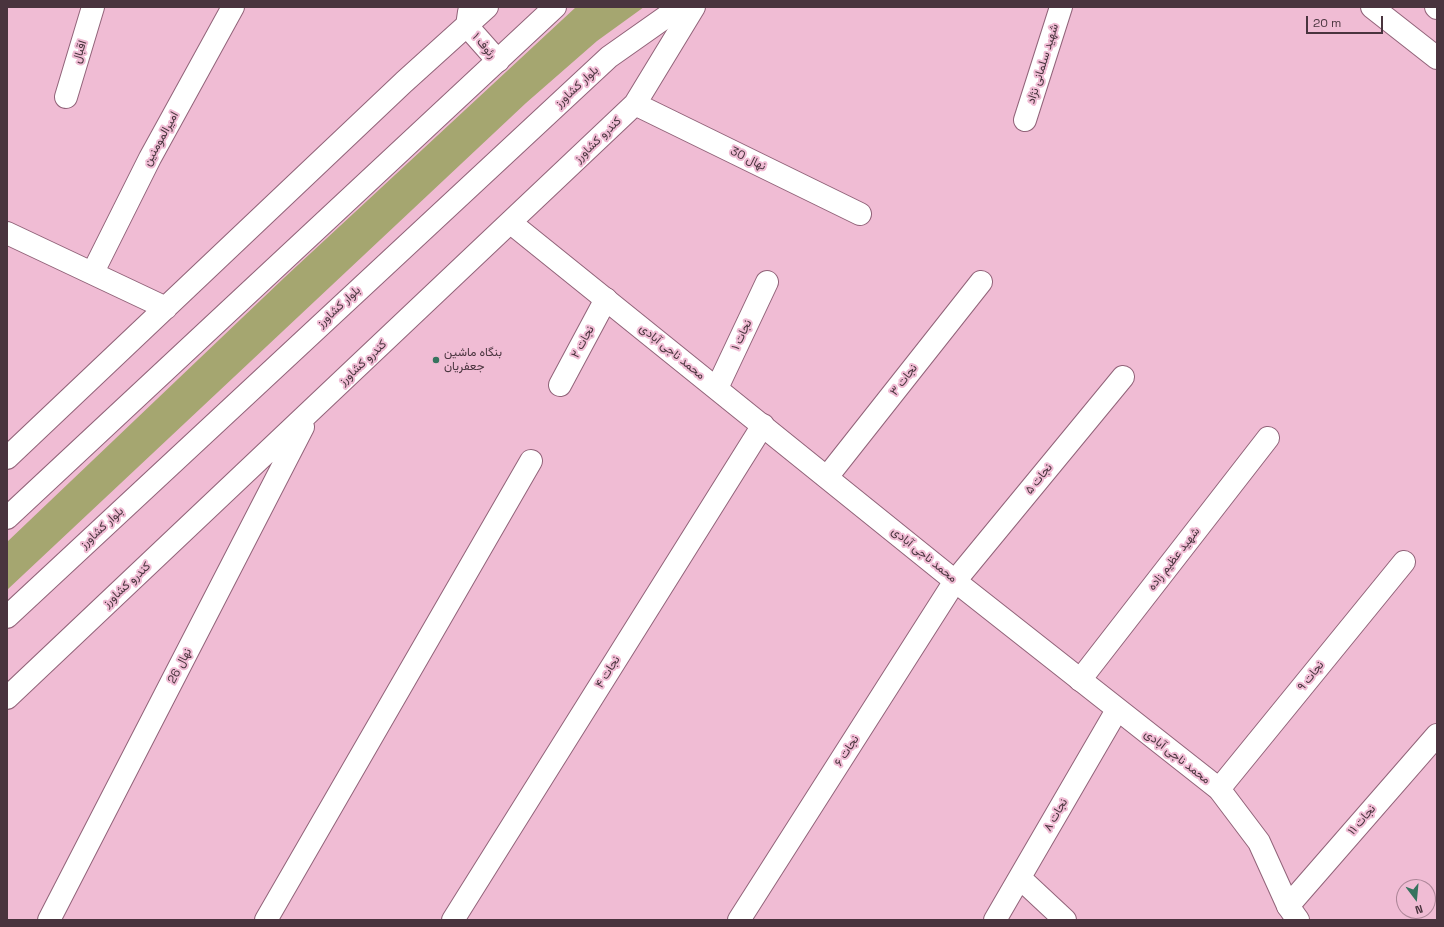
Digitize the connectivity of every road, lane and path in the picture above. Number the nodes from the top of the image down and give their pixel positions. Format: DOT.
graph roads {
  1 [pos="94,7"];
  2 [pos="233,7"];
  3 [pos="487,7"];
  4 [pos="555,7"];
  5 [pos="680,7"];
  6 [pos="694,7"];
  7 [pos="1061,7"];
  8 [pos="1372,7"];
  9 [pos="469,16"];
  10 [pos="1437,58"];
  11 [pos="498,61"];
  12 [pos="66,97"];
  13 [pos="635,104"];
  14 [pos="1025,120"];
  15 [pos="860,214"];
  16 [pos="511,223"];
  17 [pos="7,233"];
  18 [pos="93,272"];
  19 [pos="767,282"];
  20 [pos="981,282"];
  21 [pos="606,299"];
  22 [pos="166,308"];
  23 [pos="1123,377"];
  24 [pos="560,384"];
  25 [pos="717,388"];
  26 [pos="311,412"];
  27 [pos="763,425"];
  28 [pos="1268,438"];
  29 [pos="7,458"];
  30 [pos="531,461"];
  31 [pos="827,477"];
  32 [pos="7,518"];
  33 [pos="1404,562"];
  34 [pos="955,581"];
  35 [pos="7,617"];
  36 [pos="1080,680"];
  37 [pos="7,698"];
  38 [pos="1117,710"];
  39 [pos="1437,735"];
  40 [pos="1219,789"];
  41 [pos="1020,878"];
  42 [pos="1293,913"];
  43 [pos="49,920"];
  44 [pos="266,920"];
  45 [pos="453,920"];
  46 [pos="739,920"];
  47 [pos="995,920"];
  48 [pos="1065,920"];
  1 -- 12 [label="street, اقبال"];
  2 -- 18 [label="street, امیرالمومنین"];
  3 -- 9 [label="street"];
  4 -- 11 [label="street"];
  5 -- 35 [label="street, بلوار کشاورز"];
  6 -- 13 [label="street, کندرو کشاورز"];
  7 -- 14 [label="street, شهید سلمانی نژاد"];
  8 -- 10 [label="street"];
  9 -- 11 [label="street, رئوف ۱"];
  9 -- 22 [label="street"];
  11 -- 32 [label="street"];
  13 -- 15 [label="street, نهال 30"];
  13 -- 16 [label="street, کندرو کشاورز"];
  16 -- 21 [label="street, محمد ناجی آبادی"];
  16 -- 26 [label="street, کندرو کشاورز"];
  17 -- 18 [label="street"];
  18 -- 22 [label="street"];
  19 -- 25 [label="street, نجات ۱"];
  20 -- 31 [label="street, نجات ۳"];
  21 -- 24 [label="street, نجات ۲"];
  21 -- 25 [label="street, محمد ناجی آبادی"];
  22 -- 29 [label="street"];
  23 -- 34 [label="street, نجات ۵"];
  25 -- 27 [label="street, محمد ناجی آبادی"];
  26 -- 37 [label="street, کندرو کشاورز"];
  26 -- 43 [label="street, نهال 26"];
  27 -- 31 [label="street, محمد ناجی آبادی"];
  27 -- 45 [label="street, نجات ۴"];
  28 -- 36 [label="street, شهید عظیم زاده"];
  30 -- 44 [label="street"];
  31 -- 34 [label="street, محمد ناجی آبادی"];
  33 -- 40 [label="street, نجات ۹"];
  34 -- 36 [label="street, محمد ناجی آبادی"];
  34 -- 46 [label="street, نجات ۶"];
  36 -- 38 [label="street, محمد ناجی آبادی"];
  38 -- 40 [label="street, محمد ناجی آبادی"];
  38 -- 41 [label="street, نجات ۸"];
  39 -- 42 [label="street, نجات ۱۱"];
  40 -- 42 [label="street, محمد ناجی آبادی"];
  41 -- 47 [label="street, نجات ۸"];
  41 -- 48 [label="street"];
}
